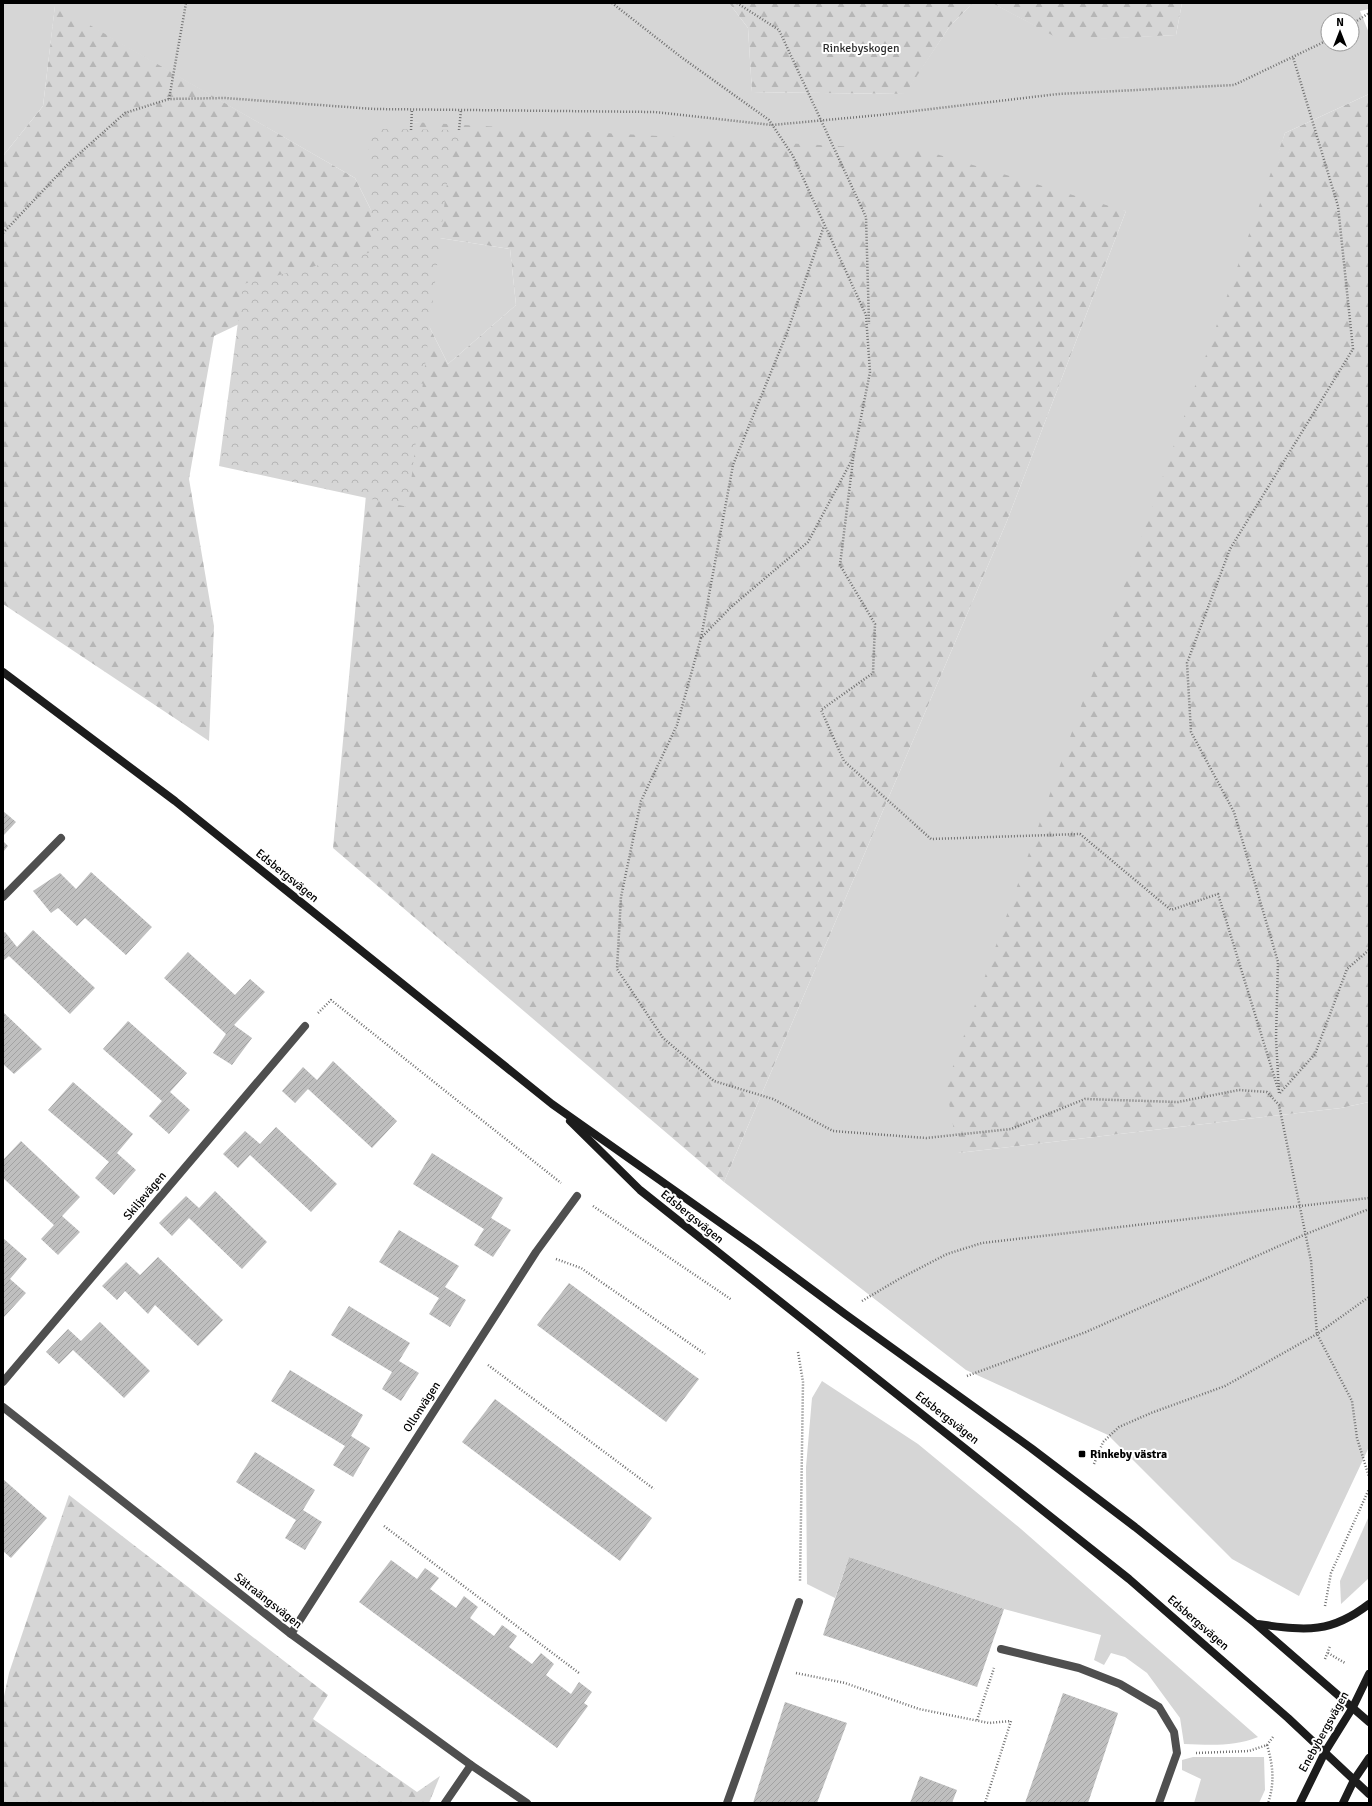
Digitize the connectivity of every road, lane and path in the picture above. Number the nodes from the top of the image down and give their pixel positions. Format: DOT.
graph roads {
  1 [pos="186,3"];
  2 [pos="612,3"];
  3 [pos="737,3"];
  4 [pos="1369,13"];
  5 [pos="1360,19"];
  6 [pos="1320,44"];
  7 [pos="1293,57"];
  8 [pos="169,99"];
  9 [pos="412,109"];
  10 [pos="461,110"];
  11 [pos="821,120"];
  12 [pos="772,125"];
  13 [pos="412,130"];
  14 [pos="459,130"];
  15 [pos="824,226"];
  16 [pos="3,233"];
  17 [pos="870,372"];
  18 [pos="853,458"];
  19 [pos="701,638"];
  20 [pos="3,672"];
  21 [pos="61,838"];
  22 [pos="3,897"];
  23 [pos="1369,950"];
  24 [pos="305,1026"];
  25 [pos="1279,1093"];
  26 [pos="552,1104"];
  27 [pos="577,1196"];
  28 [pos="1369,1198"];
  29 [pos="1300,1206"];
  30 [pos="1369,1209"];
  31 [pos="1306,1234"];
  32 [pos="536,1252"];
  33 [pos="1369,1297"];
  34 [pos="732,1300"];
  35 [pos="845,1314"];
  36 [pos="1317,1334"];
  37 [pos="472,1352"];
  38 [pos="798,1352"];
  39 [pos="705,1354"];
  40 [pos="3,1382"];
  41 [pos="941,1383"];
  42 [pos="3,1407"];
  43 [pos="1094,1464"];
  44 [pos="1369,1478"];
  45 [pos="1369,1489"];
  46 [pos="654,1490"];
  47 [pos="368,1514"];
  48 [pos="799,1602"];
  49 [pos="1369,1604"];
  50 [pos="1324,1608"];
  51 [pos="1256,1624"];
  52 [pos="291,1634"];
  53 [pos="1330,1645"];
  54 [pos="1001,1649"];
  55 [pos="1328,1653"];
  56 [pos="1324,1662"];
  57 [pos="1345,1663"];
  58 [pos="775,1669"];
  59 [pos="579,1672"];
  60 [pos="1369,1674"];
  61 [pos="1353,1707"];
  62 [pos="977,1720"];
  63 [pos="1369,1722"];
  64 [pos="1273,1737"];
  65 [pos="1267,1745"];
  66 [pos="1325,1752"];
  67 [pos="1177,1754"];
  68 [pos="1369,1758"];
  69 [pos="471,1765"];
  70 [pos="1354,1780"];
  71 [pos="1369,1794"];
  72 [pos="445,1803"];
  73 [pos="527,1803"];
  74 [pos="727,1803"];
  75 [pos="985,1803"];
  76 [pos="1160,1803"];
  77 [pos="1268,1803"];
  78 [pos="1300,1803"];
  79 [pos="1343,1803"];
  1 -- 8 [label="path"];
  2 -- 12 [label="path"];
  3 -- 11 [label="path"];
  4 -- 5 [label="path"];
  6 -- 7 [label="path"];
  7 -- 11 [label="path"];
  7 -- 25 [label="path"];
  8 -- 9 [label="path"];
  8 -- 16 [label="path"];
  9 -- 10 [label="path"];
  9 -- 13 [label="path"];
  10 -- 12 [label="path"];
  10 -- 14 [label="path"];
  11 -- 12 [label="path"];
  11 -- 17 [label="path"];
  12 -- 15 [label="path"];
  15 -- 17 [label="path"];
  15 -- 19 [label="path"];
  17 -- 18 [label="path"];
  18 -- 19 [label="path"];
  18 -- 25 [label="path"];
  19 -- 29 [label="path"];
  20 -- 26 [label="main road, Edsbergsvägen"];
  21 -- 22 [label="street"];
  23 -- 25 [label="path"];
  24 -- 27 [label="path"];
  24 -- 40 [label="street, Skiljevägen"];
  26 -- 35 [label="main road, Edsbergsvägen"];
  26 -- 66 [label="main road, Edsbergsvägen"];
  27 -- 32 [label="street, Ollonvägen"];
  27 -- 34 [label="path"];
  28 -- 29 [label="path"];
  29 -- 31 [label="path"];
  29 -- 35 [label="path"];
  30 -- 31 [label="path"];
  31 -- 36 [label="path"];
  31 -- 41 [label="path"];
  32 -- 37 [label="street, Ollonvägen"];
  32 -- 39 [label="path"];
  33 -- 36 [label="path"];
  35 -- 41 [label="main road, Edsbergsvägen"];
  36 -- 43 [label="path"];
  36 -- 44 [label="path"];
  37 -- 46 [label="path"];
  37 -- 47 [label="street, Ollonvägen"];
  38 -- 48 [label="path"];
  41 -- 51 [label="main road, Edsbergsvägen"];
  42 -- 52 [label="street, Sätraängsvägen"];
  45 -- 50 [label="path"];
  47 -- 52 [label="street, Ollonvägen"];
  47 -- 59 [label="path"];
  48 -- 58 [label="street"];
  49 -- 51 [label="main road"];
  51 -- 61 [label="main road, Edsbergsvägen"];
  52 -- 69 [label="street, Sätraängsvägen"];
  53 -- 55 [label="path"];
  54 -- 62 [label="path"];
  54 -- 67 [label="street"];
  55 -- 56 [label="path"];
  55 -- 57 [label="path"];
  58 -- 62 [label="path"];
  58 -- 74 [label="street"];
  60 -- 61 [label="main road, Enebybergsvägen"];
  61 -- 63 [label="main road, Edsbergsvägen"];
  61 -- 66 [label="main road, Enebybergsvägen"];
  62 -- 75 [label="path"];
  64 -- 65 [label="path"];
  65 -- 67 [label="path"];
  65 -- 77 [label="path"];
  66 -- 70 [label="main road, Edsbergsvägen"];
  66 -- 78 [label="main road, Enebybergsvägen"];
  67 -- 76 [label="street"];
  68 -- 70 [label="main road"];
  69 -- 72 [label="street"];
  69 -- 73 [label="street, Sätraängsvägen"];
  70 -- 71 [label="main road, Edsbergsvägen"];
  70 -- 79 [label="main road"];
}
